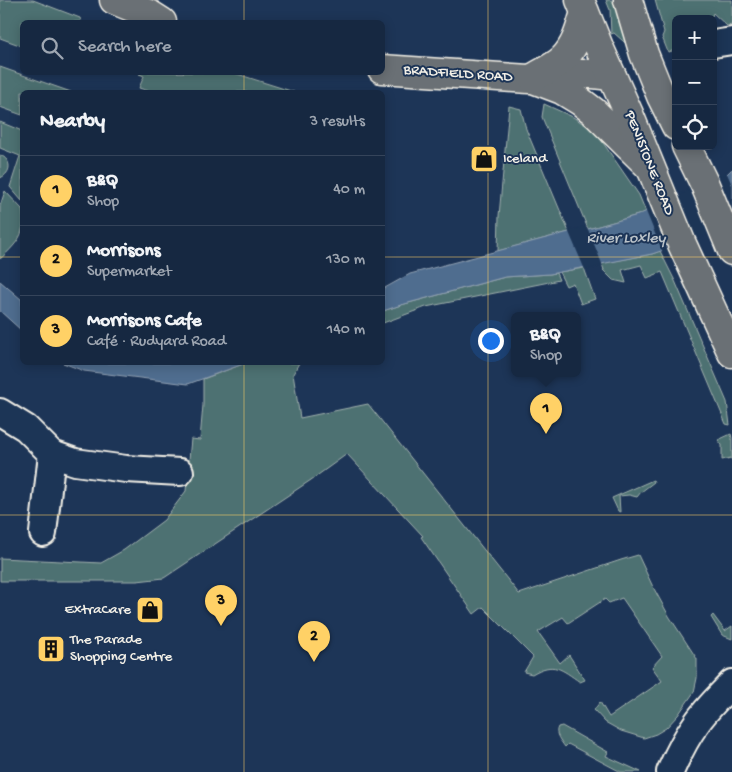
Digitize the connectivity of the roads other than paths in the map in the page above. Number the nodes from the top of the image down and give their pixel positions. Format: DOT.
graph roads {
  1 [pos="114,0"];
  2 [pos="628,0"];
  3 [pos="583,6"];
  4 [pos="152,12"];
  5 [pos="732,41"];
  6 [pos="717,43"];
  7 [pos="385,69"];
  8 [pos="612,76"];
  9 [pos="533,78"];
  10 [pos="661,96"];
  11 [pos="672,118"];
  12 [pos="688,150"];
  13 [pos="650,167"];
  14 [pos="732,251"];
  15 [pos="732,353"];
  16 [pos="0,412"];
  17 [pos="52,454"];
  18 [pos="180,472"];
  19 [pos="43,532"];
  20 [pos="732,683"];
  21 [pos="670,772"];
  1 -- 4 [label="main road"];
  2 -- 10 [label="main road"];
  3 -- 8 [label="main road, PENISTONE ROAD"];
  3 -- 9 [label="main road"];
  5 -- 6 [label="street"];
  7 -- 9 [label="main road, BRADFIELD ROAD"];
  8 -- 9 [label="main road"];
  8 -- 10 [label="main road"];
  8 -- 13 [label="main road, PENISTONE ROAD"];
  9 -- 13 [label="main road"];
  10 -- 11 [label="main road"];
  12 -- 14 [label="main road"];
  13 -- 15 [label="main road, PENISTONE ROAD"];
  16 -- 17 [label="street"];
  17 -- 18 [label="street"];
  17 -- 19 [label="street"];
  20 -- 21 [label="street"];
}
